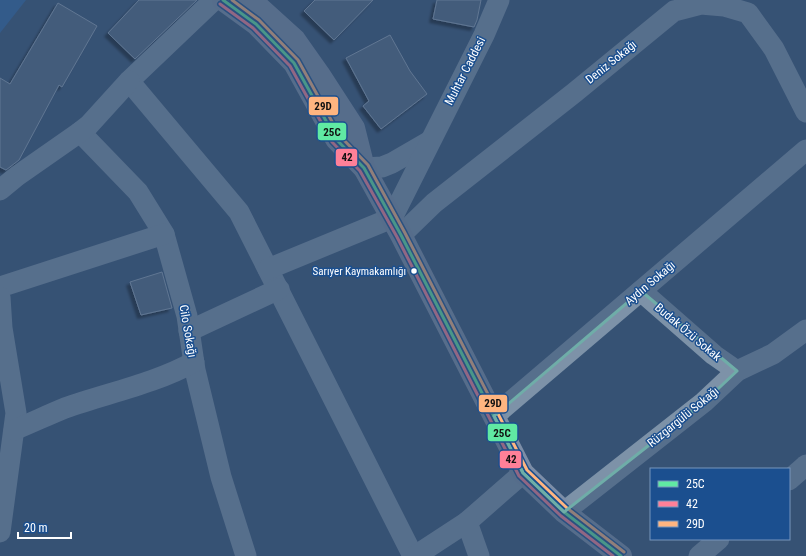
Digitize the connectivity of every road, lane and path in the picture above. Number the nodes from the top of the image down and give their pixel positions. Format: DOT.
graph roads {
  1 [pos="214,0"];
  2 [pos="223,0"];
  3 [pos="251,0"];
  4 [pos="498,0"];
  5 [pos="129,81"];
  6 [pos="806,112"];
  7 [pos="80,132"];
  8 [pos="430,141"];
  9 [pos="806,150"];
  10 [pos="364,168"];
  11 [pos="0,190"];
  12 [pos="396,226"];
  13 [pos="164,234"];
  14 [pos="268,269"];
  15 [pos="0,287"];
  16 [pos="279,289"];
  17 [pos="641,291"];
  18 [pos="0,297"];
  19 [pos="806,330"];
  20 [pos="189,331"];
  21 [pos="194,362"];
  22 [pos="737,371"];
  23 [pos="494,416"];
  24 [pos="10,422"];
  25 [pos="806,465"];
  26 [pos="523,473"];
  27 [pos="790,479"];
  28 [pos="564,512"];
  29 [pos="467,522"];
  30 [pos="0,532"];
  31 [pos="718,540"];
  32 [pos="246,556"];
  33 [pos="414,556"];
  34 [pos="479,556"];
  35 [pos="620,556"];
  36 [pos="699,556"];
  1 -- 5 [label="street"];
  2 -- 10 [label="main road"];
  3 -- 10 [label="main road"];
  4 -- 8 [label="street, Muhtar Caddesi"];
  5 -- 7 [label="street"];
  5 -- 14 [label="street"];
  6 -- 12 [label="street, Deniz Sokağı"];
  7 -- 11 [label="street"];
  7 -- 13 [label="street, Cilo Sokağı"];
  8 -- 10 [label="street"];
  8 -- 12 [label="street, Muhtar Caddesi"];
  9 -- 17 [label="street, Aydın Sokağı"];
  10 -- 12 [label="main road"];
  12 -- 14 [label="street"];
  12 -- 23 [label="main road"];
  13 -- 15 [label="street"];
  13 -- 20 [label="street, Cilo Sokağı"];
  14 -- 16 [label="street"];
  16 -- 20 [label="street"];
  16 -- 33 [label="street"];
  17 -- 22 [label="street, Budak Özü Sokak"];
  17 -- 23 [label="street, Aydın Sokağı"];
  18 -- 24 [label="street"];
  19 -- 22 [label="street, Rüzgargülü Sokağı"];
  20 -- 21 [label="street, Cilo Sokağı"];
  21 -- 24 [label="street"];
  21 -- 32 [label="street, Cilo Sokağı"];
  22 -- 28 [label="street, Rüzgargülü Sokağı"];
  23 -- 26 [label="main road"];
  24 -- 30 [label="street"];
  25 -- 27 [label="street"];
  26 -- 28 [label="main road"];
  26 -- 29 [label="street"];
  28 -- 35 [label="main road"];
  29 -- 33 [label="street"];
  29 -- 34 [label="street"];
  31 -- 36 [label="street"];
}
